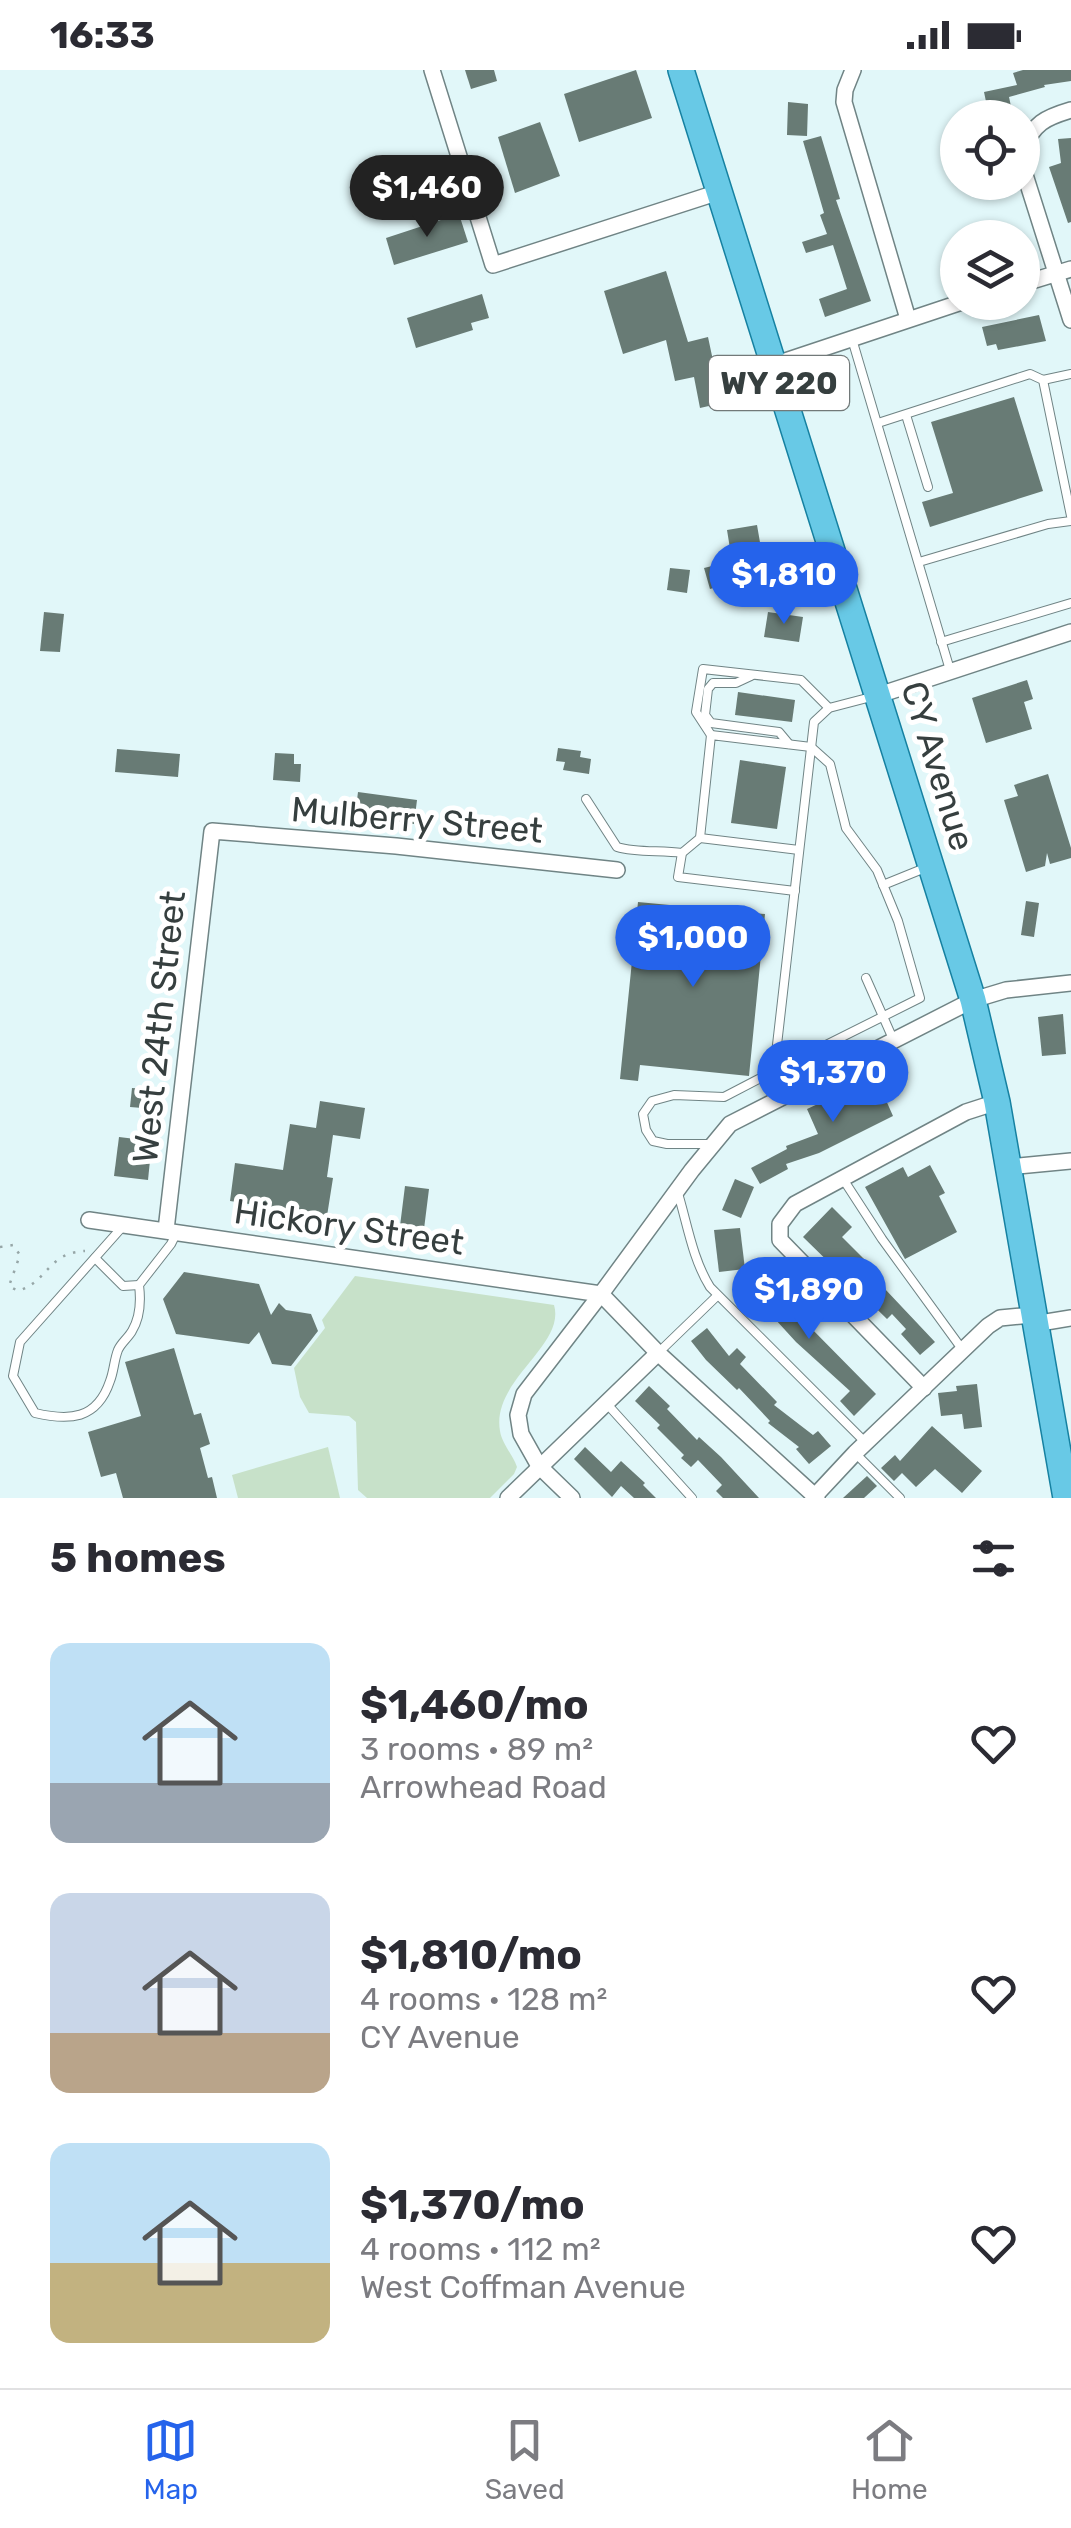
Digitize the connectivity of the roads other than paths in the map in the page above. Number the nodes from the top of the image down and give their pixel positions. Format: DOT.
graph roads {
  1 [pos="432,70"];
  2 [pos="682,70"];
  3 [pos="853,70"];
  4 [pos="1071,110"];
  5 [pos="1040,124"];
  6 [pos="720,192"];
  7 [pos="1035,200"];
  8 [pos="1064,271"];
  9 [pos="1040,278"];
  10 [pos="940,309"];
  11 [pos="908,320"];
  12 [pos="1071,320"];
  13 [pos="852,339"];
  14 [pos="773,364"];
  15 [pos="1071,374"];
  16 [pos="1043,380"];
  17 [pos="906,415"];
  18 [pos="878,423"];
  19 [pos="928,487"];
  20 [pos="1071,518"];
  21 [pos="919,562"];
  22 [pos="1071,603"];
  23 [pos="1071,632"];
  24 [pos="941,642"];
  25 [pos="950,671"];
  26 [pos="755,675"];
  27 [pos="879,695"];
  28 [pos="828,708"];
  29 [pos="711,736"];
  30 [pos="789,744"];
  31 [pos="811,747"];
  32 [pos="586,799"];
  33 [pos="212,831"];
  34 [pos="700,838"];
  35 [pos="800,850"];
  36 [pos="682,853"];
  37 [pos="932,865"];
  38 [pos="618,870"];
  39 [pos="883,885"];
  40 [pos="795,892"];
  41 [pos="866,978"];
  42 [pos="1071,983"];
  43 [pos="974,1000"];
  44 [pos="884,1017"];
  45 [pos="893,1040"];
  46 [pos="774,1071"];
  47 [pos="997,1102"];
  48 [pos="714,1144"];
  49 [pos="1071,1161"];
  50 [pos="1008,1168"];
  51 [pos="843,1178"];
  52 [pos="677,1190"];
  53 [pos="89,1220"];
  54 [pos="124,1224"];
  55 [pos="172,1231"];
  56 [pos="95,1258"];
  57 [pos="138,1286"];
  58 [pos="601,1294"];
  59 [pos="718,1296"];
  60 [pos="1071,1318"];
  61 [pos="1033,1320"];
  62 [pos="962,1350"];
  63 [pos="658,1353"];
  64 [pos="924,1388"];
  65 [pos="606,1404"];
  66 [pos="860,1448"];
  67 [pos="539,1466"];
  68 [pos="815,1497"];
  69 [pos="508,1498"];
  70 [pos="572,1498"];
  71 [pos="692,1498"];
  72 [pos="900,1498"];
  73 [pos="1066,1498"];
  1 -- 6 [label="street"];
  2 -- 6 [label="main road, CY Avenue / WY 220"];
  3 -- 11 [label="street"];
  4 -- 5 [label="street"];
  6 -- 14 [label="main road, CY Avenue / WY 220"];
  7 -- 8 [label="street"];
  8 -- 9 [label="street"];
  8 -- 12 [label="street"];
  10 -- 11 [label="street"];
  11 -- 13 [label="street"];
  13 -- 14 [label="street"];
  13 -- 18 [label="lane"];
  14 -- 27 [label="main road, CY Avenue / WY 220"];
  15 -- 16 [label="lane"];
  16 -- 17 [label="lane"];
  16 -- 20 [label="lane"];
  17 -- 18 [label="lane"];
  17 -- 19 [label="lane"];
  18 -- 21 [label="lane"];
  20 -- 21 [label="lane"];
  21 -- 24 [label="lane"];
  22 -- 24 [label="lane"];
  23 -- 25 [label="street"];
  24 -- 25 [label="lane"];
  25 -- 27 [label="street"];
  26 -- 28 [label="lane"];
  26 -- 29 [label="lane"];
  26 -- 30 [label="lane"];
  27 -- 28 [label="lane"];
  27 -- 37 [label="main road, CY Avenue / WY 220"];
  28 -- 31 [label="lane"];
  29 -- 30 [label="lane"];
  29 -- 34 [label="lane"];
  30 -- 31 [label="lane"];
  31 -- 35 [label="lane"];
  31 -- 39 [label="lane"];
  32 -- 36 [label="lane"];
  33 -- 38 [label="street, Mulberry Street"];
  33 -- 55 [label="street, West 24th Street"];
  34 -- 35 [label="lane"];
  34 -- 36 [label="lane"];
  35 -- 40 [label="lane"];
  36 -- 40 [label="lane"];
  37 -- 39 [label="lane"];
  37 -- 43 [label="main road, CY Avenue / WY 220"];
  39 -- 44 [label="lane"];
  40 -- 46 [label="lane"];
  41 -- 44 [label="lane"];
  42 -- 43 [label="street"];
  43 -- 45 [label="street"];
  43 -- 47 [label="main road, CY Avenue / WY 220"];
  44 -- 45 [label="lane"];
  44 -- 46 [label="lane"];
  45 -- 48 [label="street"];
  46 -- 48 [label="lane"];
  47 -- 50 [label="main road, CY Avenue / WY 220"];
  47 -- 51 [label="street"];
  48 -- 52 [label="street"];
  49 -- 50 [label="street"];
  50 -- 61 [label="main road, CY Avenue / WY 220"];
  51 -- 62 [label="lane"];
  51 -- 64 [label="street"];
  52 -- 58 [label="street"];
  52 -- 59 [label="lane"];
  53 -- 54 [label="street, Hickory Street"];
  54 -- 55 [label="street, Hickory Street"];
  54 -- 56 [label="lane"];
  55 -- 57 [label="lane"];
  55 -- 58 [label="street, Hickory Street"];
  56 -- 57 [label="lane"];
  56 -- 57 [label="lane"];
  58 -- 63 [label="street"];
  58 -- 67 [label="street"];
  59 -- 63 [label="lane"];
  59 -- 66 [label="lane"];
  60 -- 61 [label="street"];
  61 -- 62 [label="street"];
  61 -- 73 [label="main road, CY Avenue / WY 220"];
  62 -- 64 [label="street"];
  63 -- 65 [label="street"];
  63 -- 68 [label="street"];
  64 -- 66 [label="street"];
  65 -- 67 [label="street"];
  65 -- 71 [label="lane"];
  66 -- 68 [label="street"];
  66 -- 72 [label="lane"];
  67 -- 69 [label="street"];
  67 -- 70 [label="street"];
}
